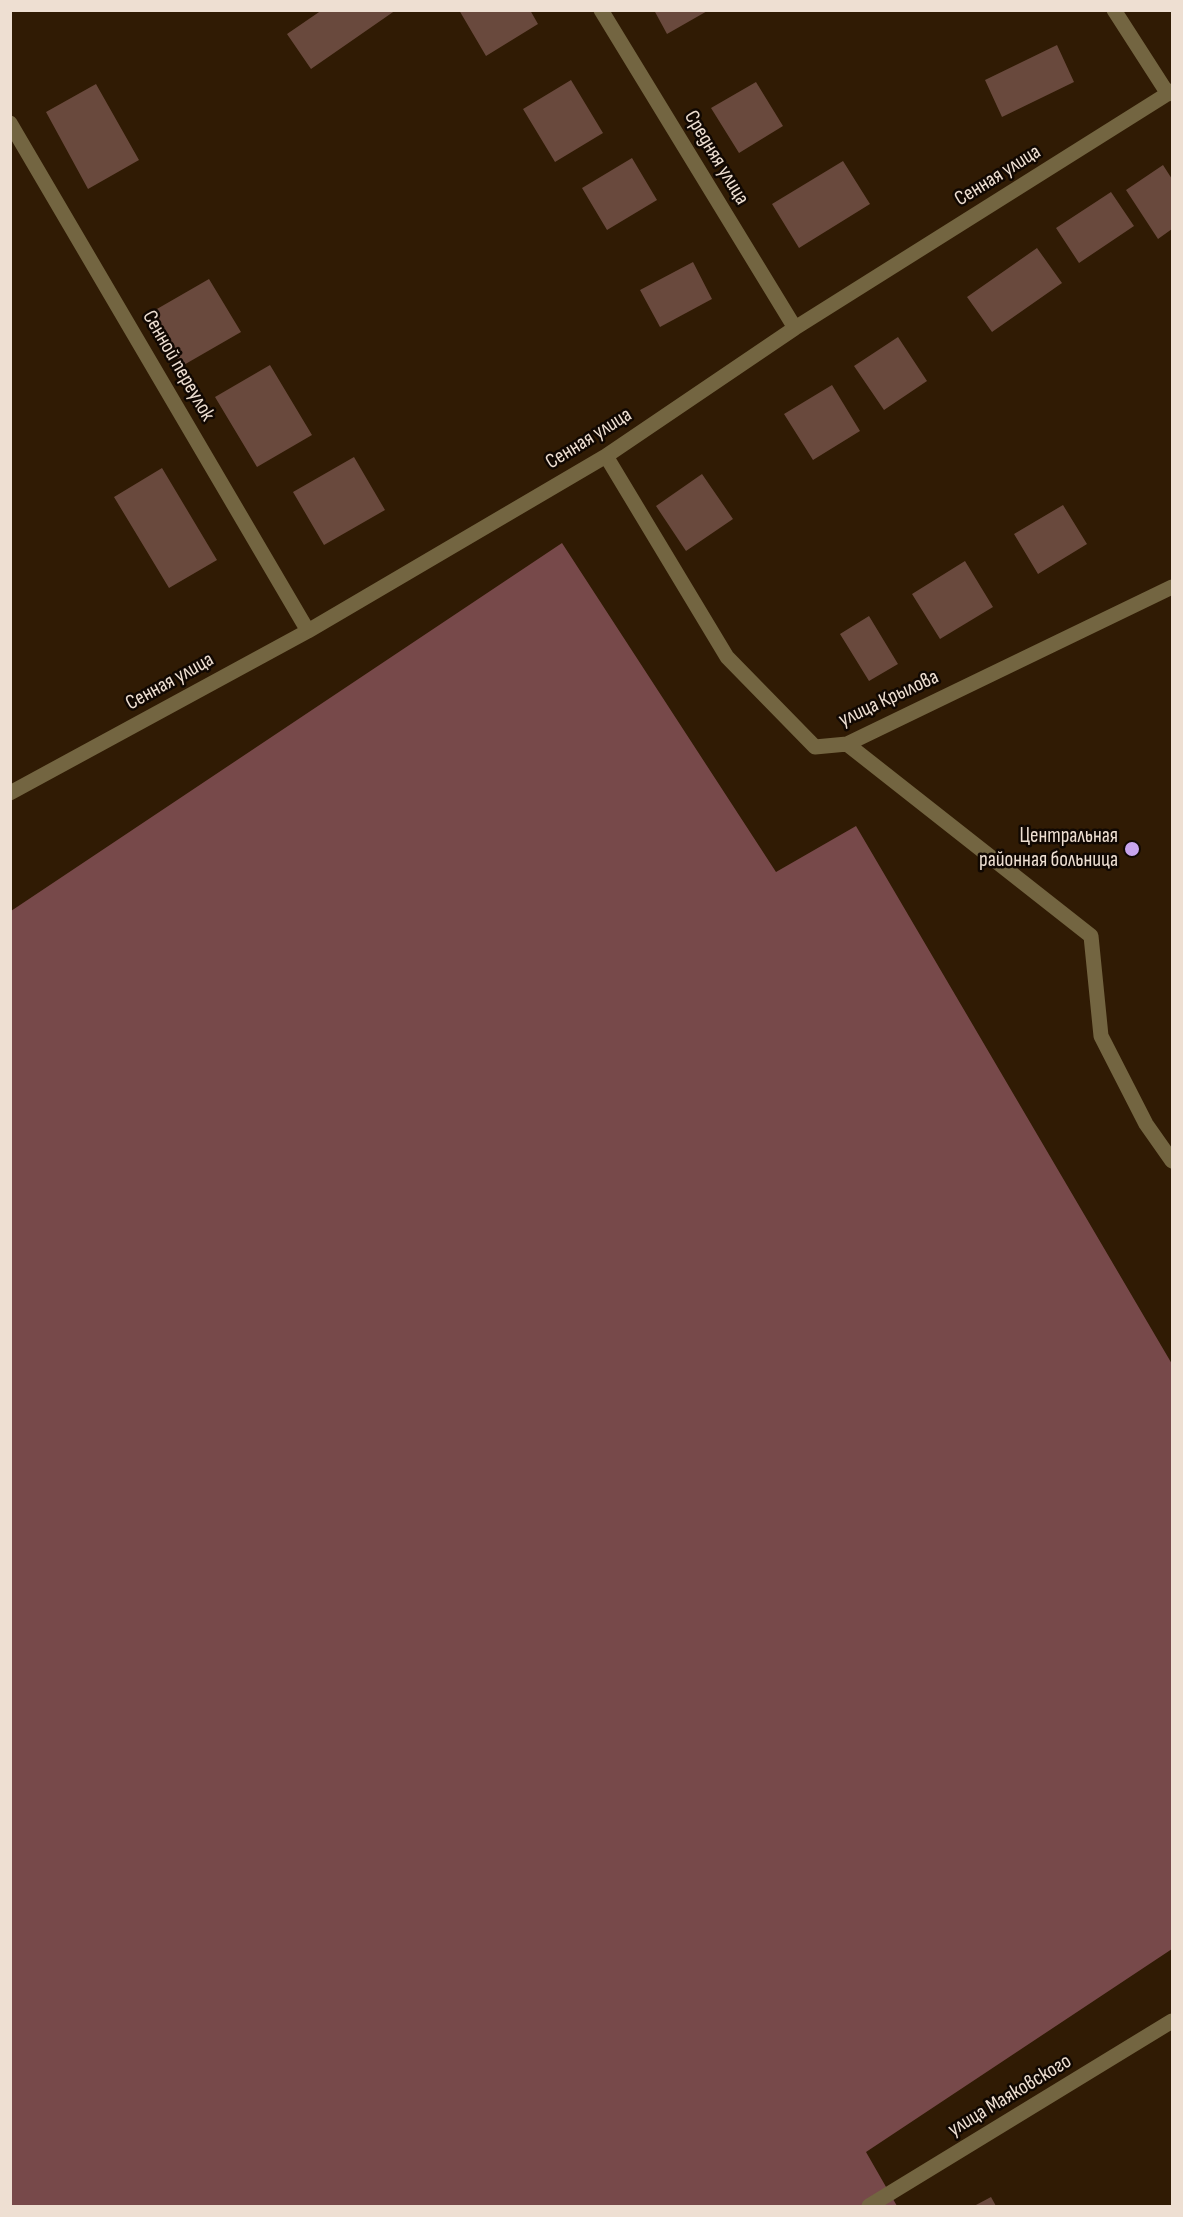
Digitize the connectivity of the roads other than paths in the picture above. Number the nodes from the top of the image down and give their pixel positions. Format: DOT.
graph roads {
  1 [pos="601,10"];
  2 [pos="1114,10"];
  3 [pos="1170,93"];
  4 [pos="10,123"];
  5 [pos="795,328"];
  6 [pos="606,456"];
  7 [pos="1173,587"];
  8 [pos="308,631"];
  9 [pos="847,744"];
  10 [pos="10,793"];
  11 [pos="1173,1161"];
  12 [pos="1173,2021"];
  13 [pos="869,2206"];
  1 -- 5 [label="street, Средняя улица"];
  2 -- 3 [label="street"];
  3 -- 5 [label="street, Сенная улица"];
  4 -- 8 [label="street, Сенной переулок"];
  5 -- 6 [label="street, Сенная улица"];
  6 -- 8 [label="street, Сенная улица"];
  6 -- 9 [label="street, улица Крылова"];
  7 -- 9 [label="street, улица Крылова"];
  8 -- 10 [label="street, Сенная улица"];
  9 -- 11 [label="street"];
  12 -- 13 [label="street, улица Маяковского"];
}
